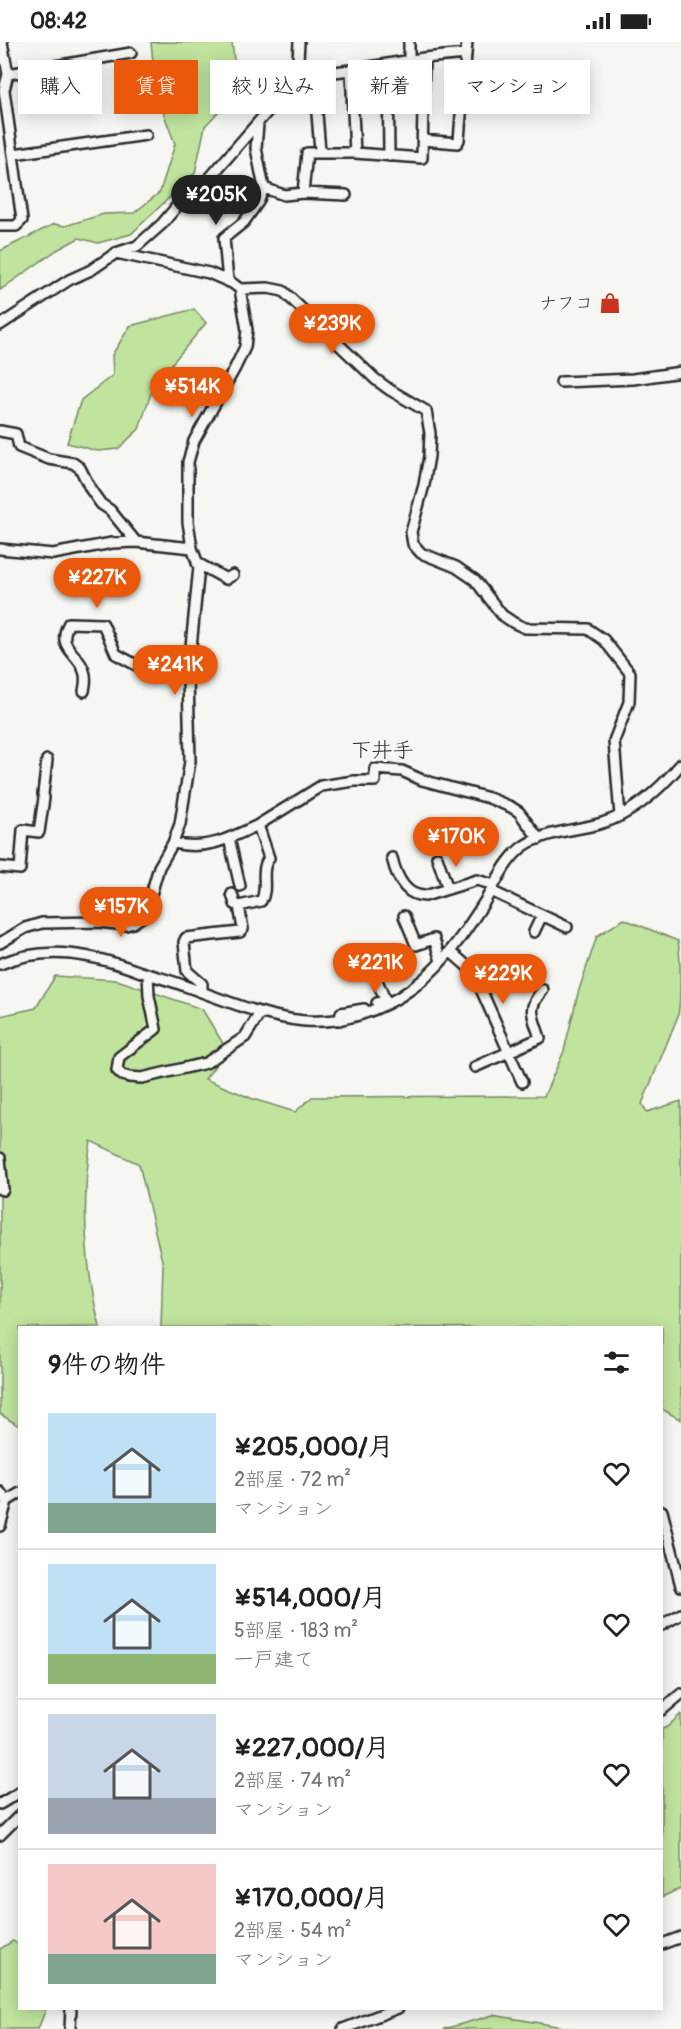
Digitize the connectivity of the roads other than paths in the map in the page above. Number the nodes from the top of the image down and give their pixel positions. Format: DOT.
graph roads {
  1 [pos="2,42"];
  2 [pos="298,42"];
  3 [pos="409,42"];
  4 [pos="466,42"];
  5 [pos="131,52"];
  6 [pos="466,54"];
  7 [pos="424,58"];
  8 [pos="298,60"];
  9 [pos="409,60"];
  10 [pos="416,60"];
  11 [pos="8,74"];
  12 [pos="2,90"];
  13 [pos="267,114"];
  14 [pos="317,114"];
  15 [pos="353,114"];
  16 [pos="389,114"];
  17 [pos="259,123"];
  18 [pos="146,135"];
  19 [pos="423,140"];
  20 [pos="320,151"];
  21 [pos="355,153"];
  22 [pos="14,154"];
  23 [pos="389,156"];
  24 [pos="264,188"];
  25 [pos="303,193"];
  26 [pos="346,195"];
  27 [pos="0,226"];
  28 [pos="116,253"];
  29 [pos="228,281"];
  30 [pos="240,289"];
  31 [pos="0,325"];
  32 [pos="681,372"];
  33 [pos="561,382"];
  34 [pos="0,431"];
  35 [pos="136,542"];
  36 [pos="192,548"];
  37 [pos="0,549"];
  38 [pos="197,562"];
  39 [pos="233,575"];
  40 [pos="188,676"];
  41 [pos="84,691"];
  42 [pos="47,760"];
  43 [pos="681,764"];
  44 [pos="620,816"];
  45 [pos="258,825"];
  46 [pos="229,838"];
  47 [pos="539,839"];
  48 [pos="173,843"];
  49 [pos="437,857"];
  50 [pos="392,858"];
  51 [pos="0,867"];
  52 [pos="240,886"];
  53 [pos="492,888"];
  54 [pos="448,889"];
  55 [pos="232,894"];
  56 [pos="239,906"];
  57 [pos="542,915"];
  58 [pos="404,916"];
  59 [pos="567,927"];
  60 [pos="534,932"];
  61 [pos="0,943"];
  62 [pos="451,952"];
  63 [pos="441,961"];
  64 [pos="0,964"];
  65 [pos="371,965"];
  66 [pos="148,974"];
  67 [pos="543,990"];
  68 [pos="202,992"];
  69 [pos="260,1013"];
  70 [pos="340,1020"];
  71 [pos="508,1051"];
  72 [pos="475,1067"];
  73 [pos="522,1082"];
  74 [pos="0,1158"];
  75 [pos="0,1188"];
  76 [pos="0,1492"];
  77 [pos="18,1494"];
  78 [pos="7,1501"];
  79 [pos="663,1515"];
  80 [pos="0,1526"];
  81 [pos="681,1586"];
  82 [pos="681,1614"];
  83 [pos="663,1624"];
  84 [pos="681,1694"];
  85 [pos="663,1709"];
  86 [pos="18,1793"];
  87 [pos="0,1804"];
  88 [pos="18,1817"];
  89 [pos="0,1835"];
  90 [pos="681,1937"];
  91 [pos="663,1944"];
  92 [pos="70,2010"];
  93 [pos="393,2010"];
  94 [pos="70,2029"];
  95 [pos="343,2029"];
  1 -- 11 [label="street"];
  2 -- 8 [label="street"];
  3 -- 9 [label="street"];
  4 -- 6 [label="street"];
  5 -- 11 [label="street"];
  6 -- 7 [label="street"];
  6 -- 19 [label="street"];
  7 -- 10 [label="street"];
  7 -- 19 [label="street"];
  11 -- 12 [label="street"];
  12 -- 22 [label="street"];
  13 -- 17 [label="street"];
  14 -- 20 [label="street"];
  15 -- 21 [label="street"];
  16 -- 23 [label="street"];
  17 -- 24 [label="street"];
  17 -- 28 [label="street"];
  18 -- 22 [label="street"];
  19 -- 23 [label="street"];
  20 -- 21 [label="street"];
  20 -- 25 [label="street"];
  21 -- 23 [label="street"];
  22 -- 27 [label="street"];
  24 -- 25 [label="street"];
  24 -- 29 [label="street"];
  25 -- 26 [label="street"];
  28 -- 29 [label="street"];
  28 -- 31 [label="street"];
  29 -- 30 [label="street"];
  30 -- 36 [label="street"];
  30 -- 44 [label="street"];
  32 -- 33 [label="street"];
  34 -- 35 [label="street"];
  35 -- 36 [label="street"];
  35 -- 37 [label="street"];
  36 -- 38 [label="street"];
  38 -- 39 [label="street"];
  38 -- 40 [label="street"];
  40 -- 41 [label="street"];
  40 -- 48 [label="street"];
  42 -- 51 [label="street"];
  43 -- 44 [label="street"];
  44 -- 47 [label="street"];
  45 -- 46 [label="street"];
  45 -- 47 [label="street"];
  45 -- 56 [label="street"];
  46 -- 48 [label="street"];
  46 -- 52 [label="street"];
  47 -- 53 [label="street"];
  48 -- 61 [label="street"];
  49 -- 54 [label="street"];
  50 -- 54 [label="street"];
  53 -- 54 [label="street"];
  53 -- 57 [label="street"];
  53 -- 62 [label="street"];
  55 -- 56 [label="street"];
  56 -- 68 [label="street"];
  57 -- 59 [label="street"];
  57 -- 60 [label="street"];
  58 -- 63 [label="street"];
  62 -- 63 [label="street"];
  62 -- 71 [label="street"];
  63 -- 70 [label="street"];
  64 -- 66 [label="street"];
  65 -- 70 [label="street"];
  66 -- 68 [label="street"];
  66 -- 69 [label="street"];
  67 -- 71 [label="street"];
  68 -- 69 [label="street"];
  69 -- 70 [label="street"];
  71 -- 72 [label="street"];
  71 -- 73 [label="street"];
  74 -- 75 [label="street"];
  76 -- 78 [label="street"];
  77 -- 78 [label="street"];
  78 -- 80 [label="street"];
  79 -- 81 [label="street"];
  82 -- 83 [label="street"];
  84 -- 85 [label="street"];
  86 -- 87 [label="street"];
  88 -- 89 [label="street"];
  90 -- 91 [label="street"];
  92 -- 94 [label="street"];
  93 -- 95 [label="street"];
}
